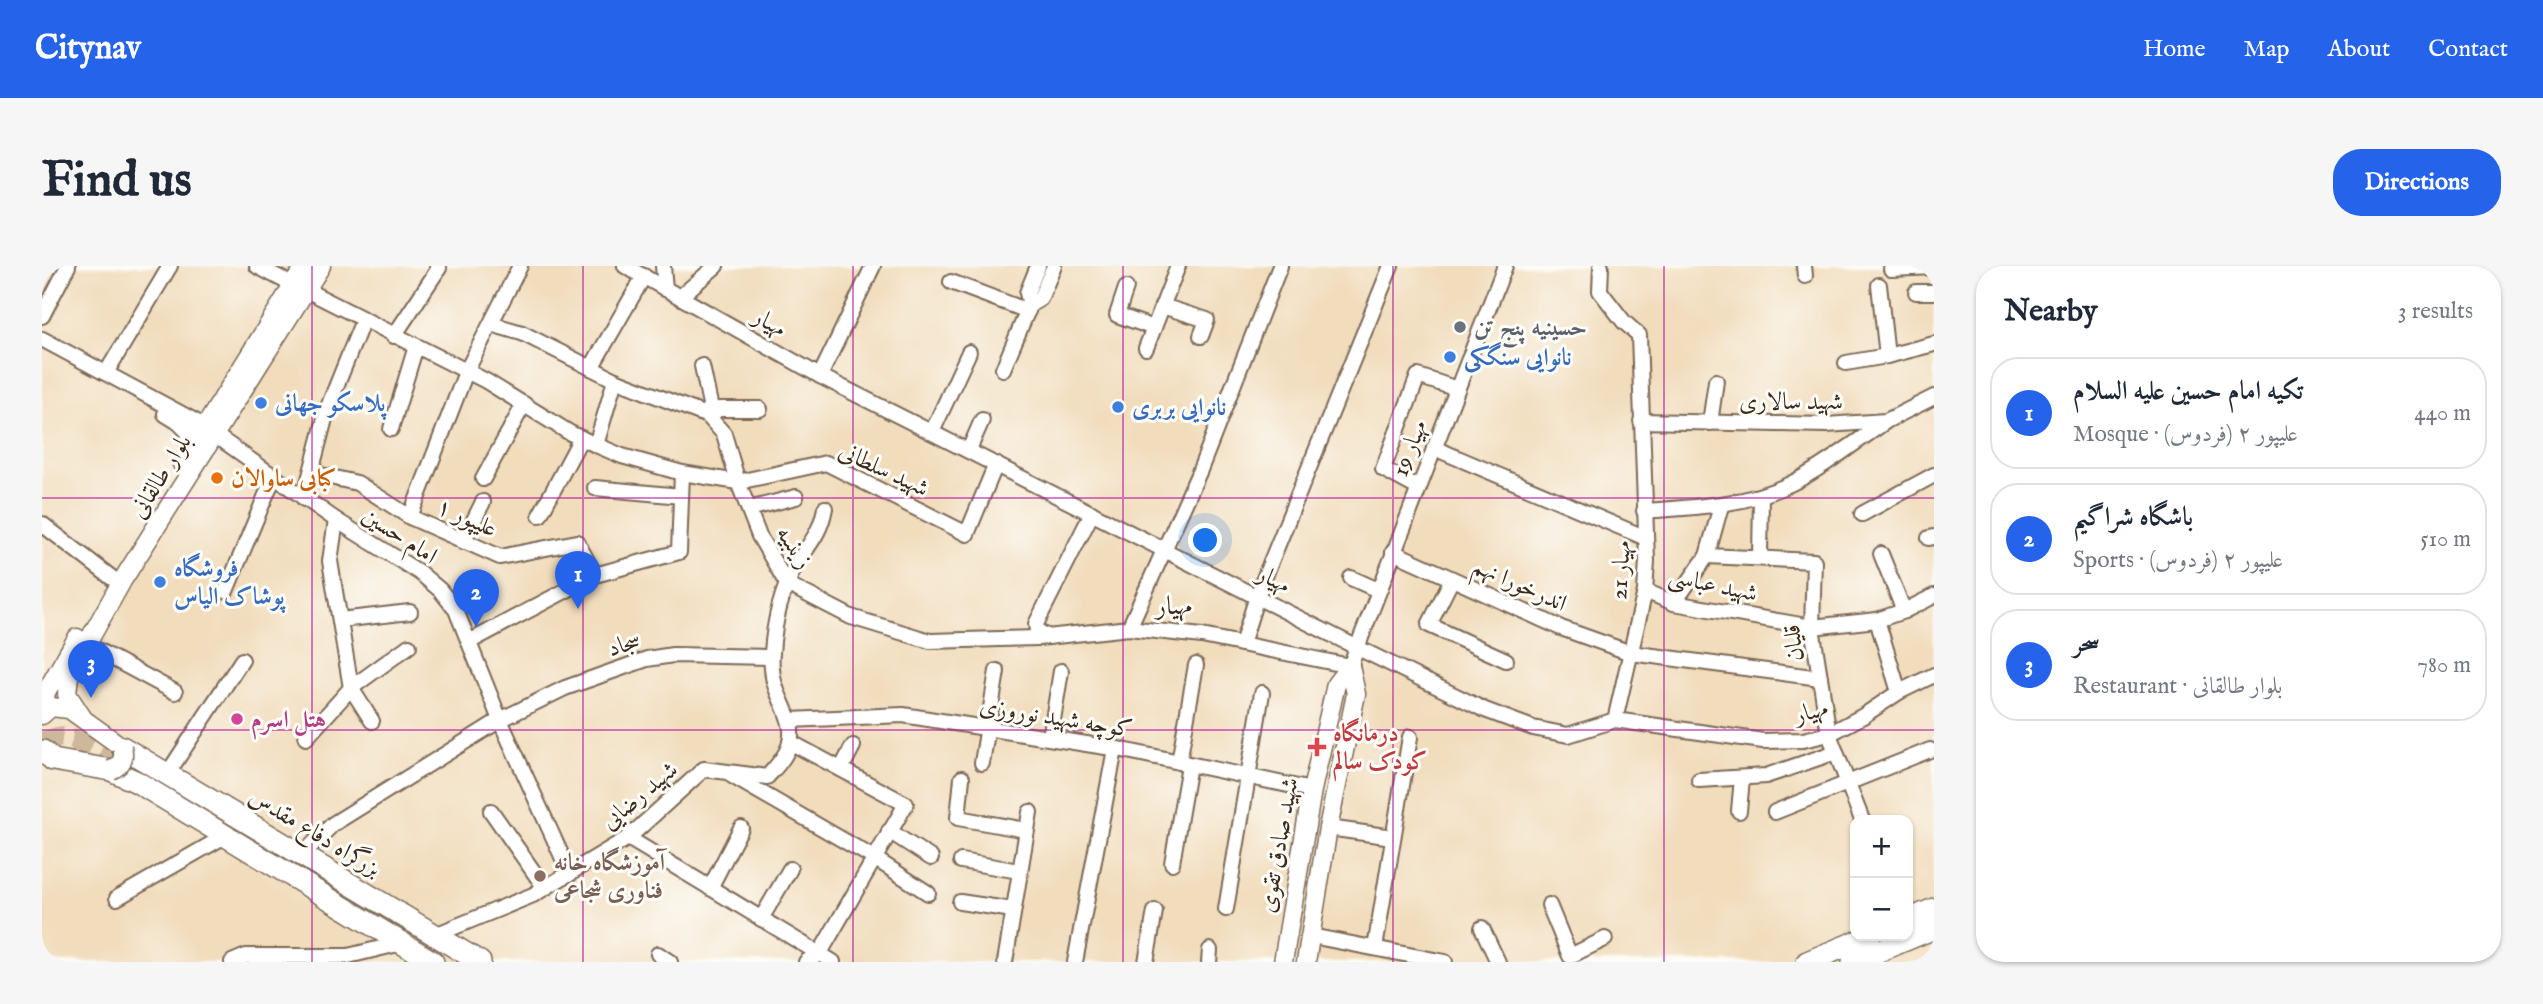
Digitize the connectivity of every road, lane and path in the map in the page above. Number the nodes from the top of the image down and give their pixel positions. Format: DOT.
graph roads {
  1 [pos="68,266"];
  2 [pos="170,266"];
  3 [pos="257,266"];
  4 [pos="305,266"];
  5 [pos="321,266"];
  6 [pos="438,266"];
  7 [pos="520,266"];
  8 [pos="625,266"];
  9 [pos="663,266"];
  10 [pos="716,266"];
  11 [pos="873,266"];
  12 [pos="1038,266"];
  13 [pos="1054,266"];
  14 [pos="1178,266"];
  15 [pos="1280,266"];
  16 [pos="1391,266"];
  17 [pos="1505,266"];
  18 [pos="1601,266"];
  19 [pos="1934,267"];
  20 [pos="1891,269"];
  21 [pos="644,276"];
  22 [pos="951,282"];
  23 [pos="1879,285"];
  24 [pos="300,288"];
  25 [pos="1126,288"];
  26 [pos="665,289"];
  27 [pos="1916,292"];
  28 [pos="1934,292"];
  29 [pos="680,297"];
  30 [pos="1162,306"];
  31 [pos="1029,308"];
  32 [pos="42,316"];
  33 [pos="363,320"];
  34 [pos="491,324"];
  35 [pos="1154,328"];
  36 [pos="394,336"];
  37 [pos="1201,336"];
  38 [pos="42,339"];
  39 [pos="1934,344"];
  40 [pos="415,346"];
  41 [pos="1146,348"];
  42 [pos="970,352"];
  43 [pos="1887,356"];
  44 [pos="1846,363"];
  45 [pos="702,366"];
  46 [pos="591,368"];
  47 [pos="1003,369"];
  48 [pos="466,372"];
  49 [pos="106,373"];
  50 [pos="820,376"];
  51 [pos="615,380"];
  52 [pos="1716,382"];
  53 [pos="1457,389"];
  54 [pos="145,394"];
  55 [pos="1934,397"];
  56 [pos="524,404"];
  57 [pos="760,409"];
  58 [pos="708,416"];
  59 [pos="982,420"];
  60 [pos="1641,421"];
  61 [pos="1886,421"];
  62 [pos="1710,423"];
  63 [pos="391,429"];
  64 [pos="932,432"];
  65 [pos="211,435"];
  66 [pos="580,438"];
  67 [pos="596,445"];
  68 [pos="1434,448"];
  69 [pos="969,450"];
  70 [pos="187,457"];
  71 [pos="996,464"];
  72 [pos="312,473"];
  73 [pos="682,473"];
  74 [pos="1934,475"];
  75 [pos="274,476"];
  76 [pos="483,479"];
  77 [pos="738,482"];
  78 [pos="594,488"];
  79 [pos="1418,488"];
  80 [pos="681,496"];
  81 [pos="1761,496"];
  82 [pos="796,497"];
  83 [pos="304,499"];
  84 [pos="483,502"];
  85 [pos="1721,506"];
  86 [pos="825,508"];
  87 [pos="749,509"];
  88 [pos="1644,511"];
  89 [pos="1092,513"];
  90 [pos="1862,514"];
  91 [pos="540,515"];
  92 [pos="410,516"];
  93 [pos="336,520"];
  94 [pos="42,524"];
  95 [pos="1646,538"];
  96 [pos="463,542"];
  97 [pos="1166,549"];
  98 [pos="1393,552"];
  99 [pos="1881,554"];
  100 [pos="1707,556"];
  101 [pos="1760,557"];
  102 [pos="595,575"];
  103 [pos="112,578"];
  104 [pos="1351,578"];
  105 [pos="1452,579"];
  106 [pos="787,584"];
  107 [pos="1378,590"];
  108 [pos="226,591"];
  109 [pos="1645,591"];
  110 [pos="1257,596"];
  111 [pos="1934,596"];
  112 [pos="1674,603"];
  113 [pos="1903,611"];
  114 [pos="410,612"];
  115 [pos="341,620"];
  116 [pos="1877,620"];
  117 [pos="1812,627"];
  118 [pos="1129,628"];
  119 [pos="1052,637"];
  120 [pos="468,642"];
  121 [pos="86,644"];
  122 [pos="1242,644"];
  123 [pos="409,646"];
  124 [pos="1356,647"];
  125 [pos="1631,653"];
  126 [pos="771,657"];
  127 [pos="242,660"];
  128 [pos="1506,660"];
  129 [pos="1196,665"];
  130 [pos="1350,666"];
  131 [pos="997,671"];
  132 [pos="1061,671"];
  133 [pos="1934,674"];
  134 [pos="1820,678"];
  135 [pos="351,688"];
  136 [pos="175,692"];
  137 [pos="1899,692"];
  138 [pos="1262,693"];
  139 [pos="43,714"];
  140 [pos="82,717"];
  141 [pos="500,720"];
  142 [pos="790,720"];
  143 [pos="1615,720"];
  144 [pos="372,721"];
  145 [pos="988,728"];
  146 [pos="1829,734"];
  147 [pos="1410,737"];
  148 [pos="306,738"];
  149 [pos="1050,738"];
  150 [pos="790,742"];
  151 [pos="853,746"];
  152 [pos="1115,749"];
  153 [pos="42,751"];
  154 [pos="1933,751"];
  155 [pos="1836,752"];
  156 [pos="982,763"];
  157 [pos="1184,763"];
  158 [pos="127,764"];
  159 [pos="52,765"];
  160 [pos="841,769"];
  161 [pos="724,772"];
  162 [pos="168,773"];
  163 [pos="1247,777"];
  164 [pos="962,778"];
  165 [pos="1742,778"];
  166 [pos="1699,780"];
  167 [pos="1848,784"];
  168 [pos="1312,790"];
  169 [pos="491,811"];
  170 [pos="1739,811"];
  171 [pos="1030,812"];
  172 [pos="1775,812"];
  173 [pos="1860,815"];
  174 [pos="741,828"];
  175 [pos="1328,828"];
  176 [pos="1026,830"];
  177 [pos="889,831"];
  178 [pos="225,836"];
  179 [pos="1393,837"];
  180 [pos="628,838"];
  181 [pos="295,856"];
  182 [pos="874,858"];
  183 [pos="931,858"];
  184 [pos="961,861"];
  185 [pos="1172,863"];
  186 [pos="790,869"];
  187 [pos="1019,871"];
  188 [pos="570,874"];
  189 [pos="545,888"];
  190 [pos="710,888"];
  191 [pos="928,893"];
  192 [pos="117,898"];
  193 [pos="960,902"];
  194 [pos="1549,905"];
  195 [pos="1226,909"];
  196 [pos="1934,909"];
  197 [pos="1013,910"];
  198 [pos="1155,911"];
  199 [pos="1913,918"];
  200 [pos="761,919"];
  201 [pos="1482,928"];
  202 [pos="1934,928"];
  203 [pos="435,935"];
  204 [pos="1311,936"];
  205 [pos="1605,939"];
  206 [pos="1858,941"];
  207 [pos="402,943"];
  208 [pos="1375,948"];
  209 [pos="820,953"];
  210 [pos="1572,959"];
  211 [pos="232,962"];
  212 [pos="433,962"];
  213 [pos="480,962"];
  214 [pos="806,962"];
  215 [pos="833,962"];
  216 [pos="1005,962"];
  217 [pos="1075,962"];
  218 [pos="1146,962"];
  219 [pos="1283,962"];
  220 [pos="1306,962"];
  221 [pos="1445,962"];
  222 [pos="1498,962"];
  223 [pos="1555,962"];
  224 [pos="1807,962"];
  225 [pos="1853,962"];
  1 -- 32 [label="street"];
  2 -- 49 [label="street"];
  3 -- 24 [label="street"];
  4 -- 24 [label="main road, بلوار طالقانی"];
  5 -- 24 [label="main road, بلوار طالقانی"];
  6 -- 36 [label="street"];
  7 -- 34 [label="street"];
  8 -- 21 [label="street, مهیار"];
  9 -- 26 [label="street"];
  10 -- 29 [label="street"];
  11 -- 50 [label="street"];
  12 -- 31 [label="street"];
  13 -- 31 [label="street"];
  14 -- 30 [label="street"];
  15 -- 97 [label="street"];
  16 -- 110 [label="street"];
  17 -- 53 [label="street, مهیار 19"];
  18 -- 60 [label="street, مهیار 21"];
  19 -- 20 [label="street"];
  21 -- 26 [label="street, مهیار"];
  21 -- 46 [label="street"];
  22 -- 31 [label="street"];
  23 -- 43 [label="street"];
  24 -- 33 [label="street"];
  24 -- 65 [label="main road, بلوار طالقانی"];
  25 -- 35 [label="street"];
  26 -- 29 [label="street, مهیار"];
  27 -- 28 [label="street"];
  29 -- 50 [label="street, مهیار"];
  30 -- 35 [label="street"];
  30 -- 37 [label="street"];
  31 -- 47 [label="street"];
  33 -- 36 [label="street"];
  33 -- 72 [label="street"];
  34 -- 46 [label="street"];
  34 -- 48 [label="street"];
  35 -- 41 [label="street"];
  36 -- 40 [label="street"];
  38 -- 49 [label="street"];
  39 -- 43 [label="street"];
  40 -- 48 [label="street"];
  40 -- 63 [label="street"];
  42 -- 64 [label="street"];
  43 -- 44 [label="street"];
  45 -- 58 [label="street"];
  46 -- 51 [label="street"];
  48 -- 56 [label="street"];
  48 -- 92 [label="street"];
  49 -- 54 [label="street"];
  50 -- 64 [label="street, مهیار"];
  51 -- 58 [label="street"];
  51 -- 67 [label="street"];
  52 -- 62 [label="street"];
  53 -- 68 [label="street, مهیار 19"];
  53 -- 79 [label="street"];
  54 -- 65 [label="street, امام حسین"];
  54 -- 70 [label="street"];
  55 -- 61 [label="street, شهید سالاری"];
  56 -- 66 [label="street"];
  56 -- 76 [label="street"];
  57 -- 58 [label="street"];
  58 -- 77 [label="street, زینبیه"];
  59 -- 69 [label="street"];
  60 -- 62 [label="street, شهید سالاری"];
  60 -- 88 [label="street, مهیار 21"];
  61 -- 62 [label="street, شهید سالاری"];
  61 -- 81 [label="street"];
  64 -- 69 [label="street, مهیار"];
  65 -- 70 [label="main road, بلوار طالقانی"];
  65 -- 75 [label="street, امام حسین"];
  65 -- 121 [label="main road, بلوار طالقانی"];
  66 -- 67 [label="street"];
  66 -- 91 [label="street"];
  67 -- 73 [label="street"];
  68 -- 79 [label="street, مهیار 19"];
  68 -- 95 [label="street"];
  69 -- 71 [label="street, مهیار"];
  70 -- 103 [label="main road, بلوار طالقانی"];
  71 -- 77 [label="street, شهید سلطانی"];
  71 -- 89 [label="street, مهیار"];
  72 -- 83 [label="street"];
  72 -- 92 [label="street, علیپور ۱"];
  73 -- 77 [label="street"];
  73 -- 80 [label="street"];
  74 -- 90 [label="street"];
  75 -- 83 [label="street, امام حسین"];
  75 -- 108 [label="street"];
  77 -- 87 [label="street, زینبیه"];
  78 -- 80 [label="street"];
  79 -- 98 [label="street, مهیار 19"];
  80 -- 102 [label="street"];
  81 -- 85 [label="street"];
  81 -- 101 [label="street"];
  82 -- 87 [label="street"];
  83 -- 93 [label="street, امام حسین"];
  84 -- 96 [label="street"];
  85 -- 88 [label="street"];
  85 -- 100 [label="street"];
  86 -- 106 [label="street"];
  87 -- 106 [label="street, زینبیه"];
  88 -- 95 [label="street, مهیار 21"];
  89 -- 97 [label="street, مهیار"];
  89 -- 119 [label="street"];
  92 -- 96 [label="street, علیپور ۱"];
  93 -- 115 [label="street"];
  93 -- 120 [label="street, امام حسین"];
  94 -- 103 [label="street"];
  95 -- 109 [label="street, مهیار 21"];
  96 -- 102 [label="street, علیپور ۱"];
  97 -- 110 [label="street, مهیار"];
  97 -- 118 [label="street"];
  98 -- 105 [label="street, اندرخورا نهم"];
  98 -- 107 [label="street, مهیار 19"];
  99 -- 113 [label="street"];
  100 -- 101 [label="street, قلیان"];
  100 -- 112 [label="street"];
  101 -- 117 [label="street, قلیان"];
  102 -- 120 [label="street"];
  103 -- 139 [label="main road, بلوار طالقانی"];
  104 -- 107 [label="street"];
  105 -- 125 [label="street, اندرخورا نهم"];
  105 -- 128 [label="street"];
  106 -- 119 [label="street, زینبیه"];
  106 -- 126 [label="street"];
  107 -- 124 [label="street, مهیار 19"];
  109 -- 112 [label="street, شهید عباسی"];
  109 -- 125 [label="street, مهیار 21"];
  110 -- 122 [label="street"];
  110 -- 124 [label="street, مهیار"];
  111 -- 113 [label="street, شهید عباسی"];
  112 -- 117 [label="street, شهید عباسی"];
  113 -- 116 [label="street, شهید عباسی"];
  114 -- 115 [label="street"];
  115 -- 135 [label="street"];
  116 -- 117 [label="street, شهید عباسی"];
  116 -- 137 [label="street"];
  117 -- 134 [label="street, قلیان"];
  118 -- 119 [label="street, زینبیه"];
  118 -- 122 [label="street, زینبیه"];
  120 -- 141 [label="street, امام حسین"];
  121 -- 136 [label="street"];
  121 -- 140 [label="main road, بلوار طالقانی"];
  122 -- 130 [label="street, زینبیه"];
  123 -- 135 [label="street"];
  124 -- 130 [label="street, مهیار 19"];
  124 -- 143 [label="street, مهیار"];
  125 -- 134 [label="street, اندرخورا نهم"];
  125 -- 143 [label="street, مهیار 21"];
  126 -- 141 [label="street, سجاد"];
  126 -- 142 [label="street"];
  127 -- 162 [label="street"];
  129 -- 157 [label="street"];
  130 -- 168 [label="main road, شهید صادق تقوی"];
  130 -- 175 [label="main road, شهید صادق تقوی"];
  131 -- 145 [label="street"];
  132 -- 149 [label="street"];
  133 -- 137 [label="street, مهیار"];
  134 -- 146 [label="street, قلیان"];
  135 -- 144 [label="street"];
  135 -- 148 [label="street"];
  137 -- 146 [label="street, مهیار"];
  138 -- 163 [label="street"];
  139 -- 140 [label="main road"];
  140 -- 158 [label="main road"];
  141 -- 181 [label="street, سجاد"];
  141 -- 188 [label="street, امام حسین"];
  142 -- 145 [label="street, کوچه شهید نوروزی"];
  142 -- 150 [label="street"];
  143 -- 146 [label="street, مهیار"];
  145 -- 149 [label="street, کوچه شهید نوروزی"];
  145 -- 156 [label="street"];
  146 -- 155 [label="street, قلیان"];
  147 -- 179 [label="street"];
  149 -- 152 [label="street, کوچه شهید نوروزی"];
  150 -- 160 [label="street"];
  150 -- 161 [label="street, شهید رضایی"];
  151 -- 160 [label="street"];
  152 -- 157 [label="street, کوچه شهید نوروزی"];
  152 -- 217 [label="street"];
  153 -- 159 [label="highway"];
  154 -- 167 [label="street"];
  155 -- 165 [label="street"];
  155 -- 167 [label="street, قلیان"];
  157 -- 163 [label="street, کوچه شهید نوروزی"];
  157 -- 185 [label="street"];
  158 -- 159 [label="highway"];
  158 -- 162 [label="highway, بزرگراه دفاع مقدس"];
  158 -- 178 [label="highway, بزرگراه دفاع مقدس"];
  160 -- 177 [label="street"];
  161 -- 180 [label="street, شهید رضایی"];
  161 -- 182 [label="street"];
  162 -- 181 [label="highway, بزرگراه دفاع مقدس"];
  163 -- 168 [label="street, کوچه شهید نوروزی"];
  163 -- 195 [label="street"];
  164 -- 176 [label="street"];
  165 -- 166 [label="street"];
  165 -- 170 [label="street"];
  167 -- 172 [label="street"];
  167 -- 173 [label="street, قلیان"];
  168 -- 219 [label="main road, شهید صادق تقوی"];
  169 -- 189 [label="street"];
  171 -- 176 [label="street"];
  174 -- 190 [label="street"];
  175 -- 179 [label="street"];
  175 -- 204 [label="main road, شهید صادق تقوی"];
  176 -- 187 [label="street"];
  177 -- 182 [label="street"];
  177 -- 183 [label="street"];
  178 -- 192 [label="street"];
  178 -- 207 [label="highway, بزرگراه دفاع مقدس"];
  179 -- 208 [label="street"];
  180 -- 188 [label="street, شهید رضایی"];
  180 -- 190 [label="street"];
  181 -- 203 [label="highway, بزرگراه دفاع مقدس"];
  182 -- 191 [label="street"];
  182 -- 209 [label="street"];
  184 -- 187 [label="street"];
  186 -- 200 [label="street"];
  187 -- 197 [label="street"];
  188 -- 189 [label="street, شهید رضایی"];
  189 -- 203 [label="street, شهید رضایی"];
  190 -- 200 [label="street"];
  193 -- 197 [label="street"];
  194 -- 210 [label="street"];
  196 -- 199 [label="highway"];
  197 -- 216 [label="street"];
  198 -- 218 [label="street"];
  200 -- 209 [label="street"];
  201 -- 222 [label="street"];
  202 -- 225 [label="highway"];
  203 -- 213 [label="highway, بزرگراه دفاع مقدس"];
  204 -- 208 [label="street"];
  204 -- 220 [label="main road, شهید صادق تقوی"];
  205 -- 210 [label="street"];
  206 -- 224 [label="highway"];
  207 -- 211 [label="street"];
  207 -- 212 [label="highway, بزرگراه دفاع مقدس"];
  208 -- 221 [label="street"];
  209 -- 214 [label="street"];
  209 -- 215 [label="street"];
  210 -- 223 [label="street"];
}
